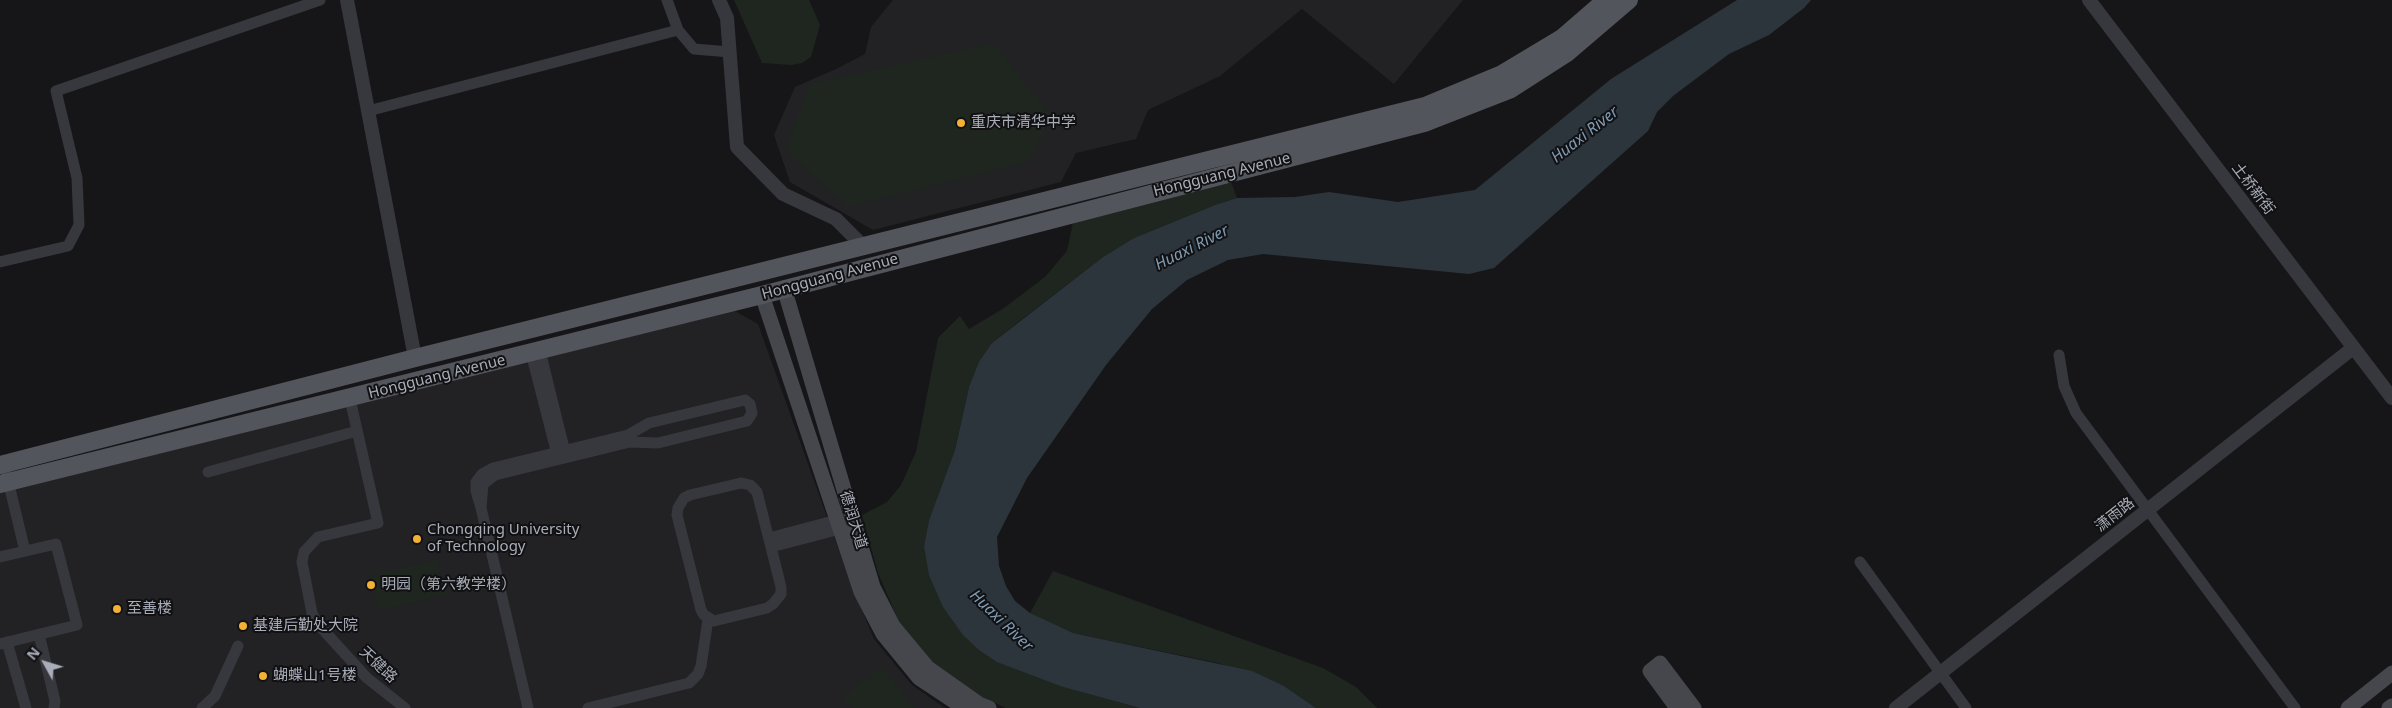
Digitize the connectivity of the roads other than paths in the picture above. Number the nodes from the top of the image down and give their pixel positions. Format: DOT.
graph roads {
  1 [pos="320,0"];
  2 [pos="347,0"];
  3 [pos="667,0"];
  4 [pos="719,0"];
  5 [pos="1606,0"];
  6 [pos="1629,0"];
  7 [pos="2089,0"];
  8 [pos="678,30"];
  9 [pos="730,52"];
  10 [pos="368,111"];
  11 [pos="863,246"];
  12 [pos="0,262"];
  13 [pos="784,288"];
  14 [pos="762,294"];
  15 [pos="2353,348"];
  16 [pos="536,352"];
  17 [pos="2059,354"];
  18 [pos="415,358"];
  19 [pos="2392,398"];
  20 [pos="350,399"];
  21 [pos="357,431"];
  22 [pos="562,455"];
  23 [pos="2,464"];
  24 [pos="208,472"];
  25 [pos="4,483"];
  26 [pos="2148,510"];
  27 [pos="839,524"];
  28 [pos="770,542"];
  29 [pos="25,551"];
  30 [pos="0,557"];
  31 [pos="1860,562"];
  32 [pos="708,619"];
  33 [pos="39,634"];
  34 [pos="4,643"];
  35 [pos="238,646"];
  36 [pos="1941,672"];
  37 [pos="2392,673"];
  38 [pos="53,706"];
  39 [pos="26,708"];
  40 [pos="202,708"];
  41 [pos="405,708"];
  42 [pos="528,708"];
  43 [pos="588,708"];
  44 [pos="964,708"];
  45 [pos="989,708"];
  46 [pos="1677,708"];
  47 [pos="1694,708"];
  48 [pos="1896,708"];
  49 [pos="1966,708"];
  50 [pos="2296,708"];
  51 [pos="2348,708"];
  1 -- 12 [label="street"];
  2 -- 10 [label="street"];
  3 -- 8 [label="street"];
  4 -- 9 [label="street"];
  5 -- 11 [label="main road, Hongguang Avenue"];
  6 -- 13 [label="main road, Hongguang Avenue"];
  7 -- 15 [label="street, 土桥新街"];
  8 -- 9 [label="street"];
  8 -- 10 [label="street"];
  9 -- 11 [label="street"];
  10 -- 18 [label="street"];
  11 -- 18 [label="main road, Hongguang Avenue"];
  13 -- 14 [label="main road, Hongguang Avenue"];
  13 -- 45 [label="main road, 德润大道"];
  14 -- 16 [label="main road, Hongguang Avenue"];
  14 -- 27 [label="main road, 德润大道"];
  15 -- 19 [label="street, 土桥新街"];
  15 -- 26 [label="street, 潇雨路"];
  16 -- 20 [label="main road, Hongguang Avenue"];
  16 -- 22 [label="street"];
  17 -- 26 [label="street"];
  18 -- 23 [label="main road, Hongguang Avenue"];
  20 -- 21 [label="street"];
  20 -- 25 [label="main road, Hongguang Avenue"];
  21 -- 24 [label="street"];
  21 -- 41 [label="street, 天健路"];
  22 -- 22 [label="street"];
  22 -- 42 [label="street"];
  23 -- 25 [label="street"];
  25 -- 29 [label="street"];
  26 -- 36 [label="street, 潇雨路"];
  26 -- 50 [label="street"];
  27 -- 28 [label="street"];
  27 -- 44 [label="main road, 德润大道"];
  28 -- 32 [label="street"];
  28 -- 32 [label="street"];
  29 -- 30 [label="street"];
  29 -- 33 [label="street"];
  31 -- 36 [label="street"];
  32 -- 43 [label="street"];
  33 -- 34 [label="street"];
  33 -- 38 [label="street"];
  34 -- 39 [label="street"];
  35 -- 40 [label="street"];
  36 -- 48 [label="street, 潇雨路"];
  36 -- 49 [label="street"];
  37 -- 51 [label="main road"];
  46 -- 47 [label="main road"];
}
